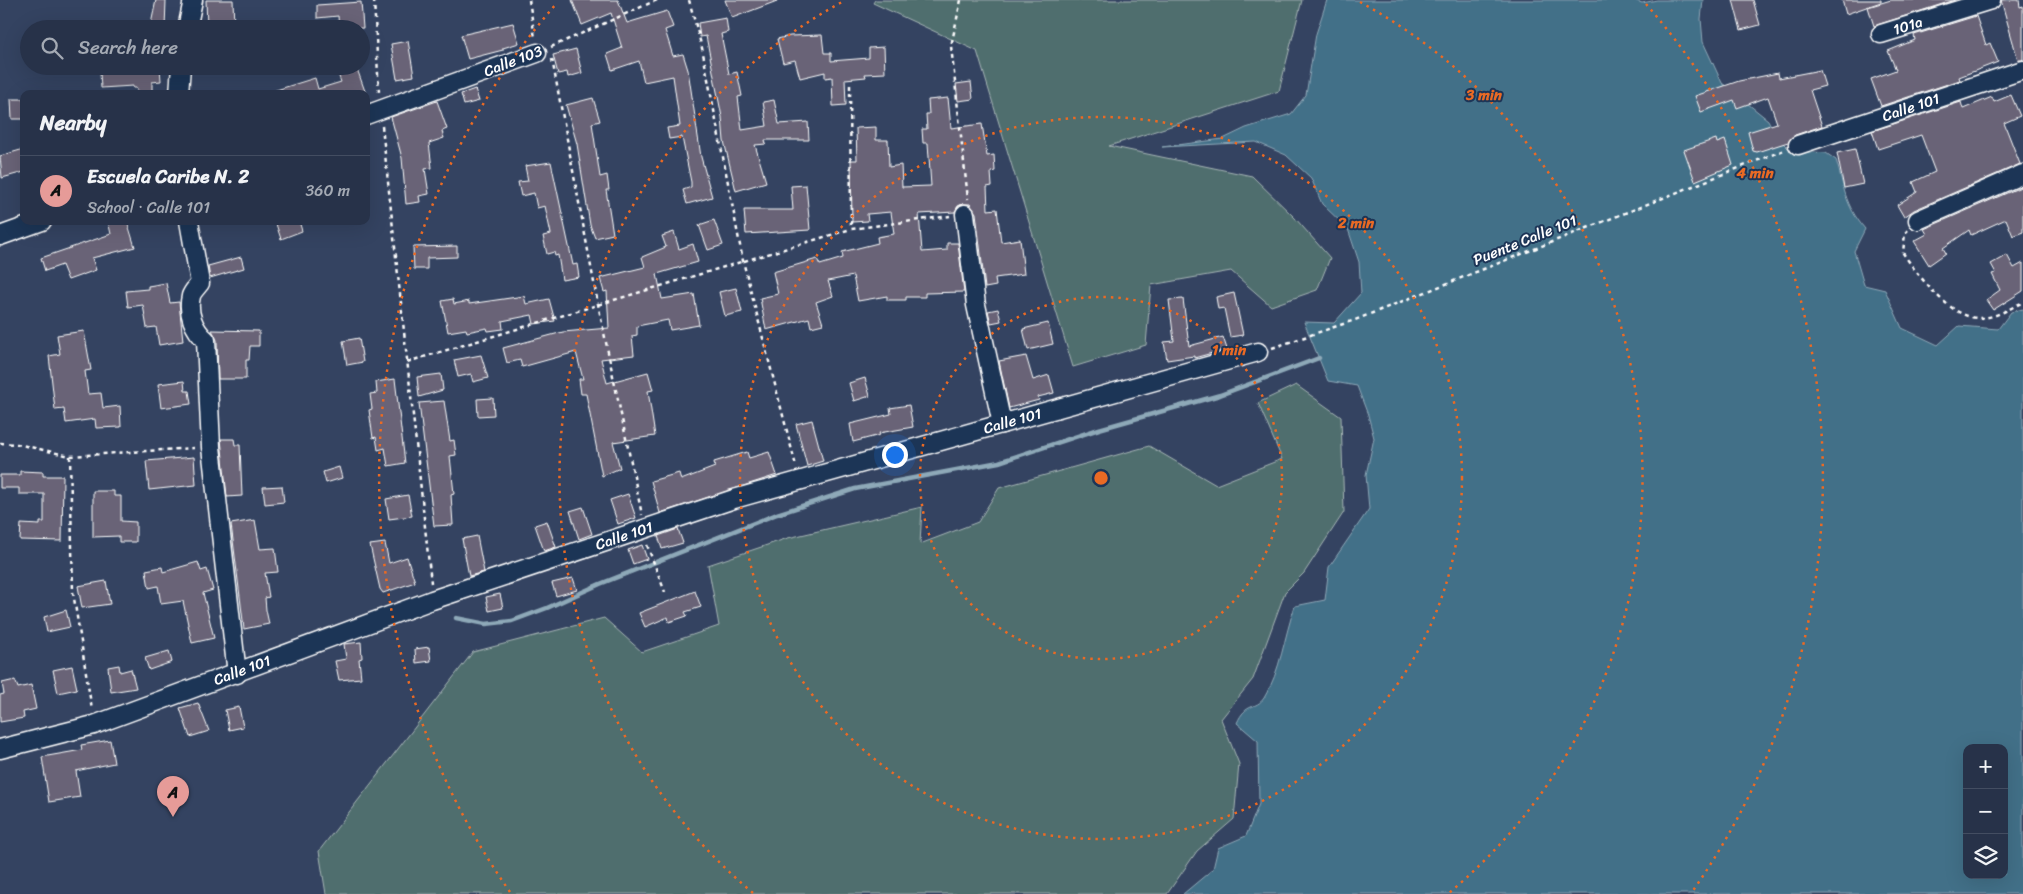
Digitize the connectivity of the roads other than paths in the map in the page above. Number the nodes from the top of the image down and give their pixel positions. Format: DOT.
graph roads {
  1 [pos="193,0"];
  2 [pos="1991,0"];
  3 [pos="189,20"];
  4 [pos="1881,34"];
  5 [pos="543,51"];
  6 [pos="2023,70"];
  7 [pos="180,75"];
  8 [pos="179,90"];
  9 [pos="373,112"];
  10 [pos="1798,145"];
  11 [pos="2023,174"];
  12 [pos="965,214"];
  13 [pos="1918,220"];
  14 [pos="31,225"];
  15 [pos="190,225"];
  16 [pos="0,236"];
  17 [pos="1258,352"];
  18 [pos="1002,424"];
  19 [pos="237,674"];
  20 [pos="0,749"];
  1 -- 3 [label="street"];
  2 -- 4 [label="street, 101a"];
  5 -- 9 [label="street, Calle 103"];
  6 -- 10 [label="street, Calle 101"];
  7 -- 8 [label="street"];
  11 -- 13 [label="street"];
  12 -- 18 [label="street"];
  14 -- 16 [label="street"];
  15 -- 19 [label="street"];
  17 -- 18 [label="street, Calle 101"];
  18 -- 19 [label="street, Calle 101"];
  19 -- 20 [label="street, Calle 101"];
}
